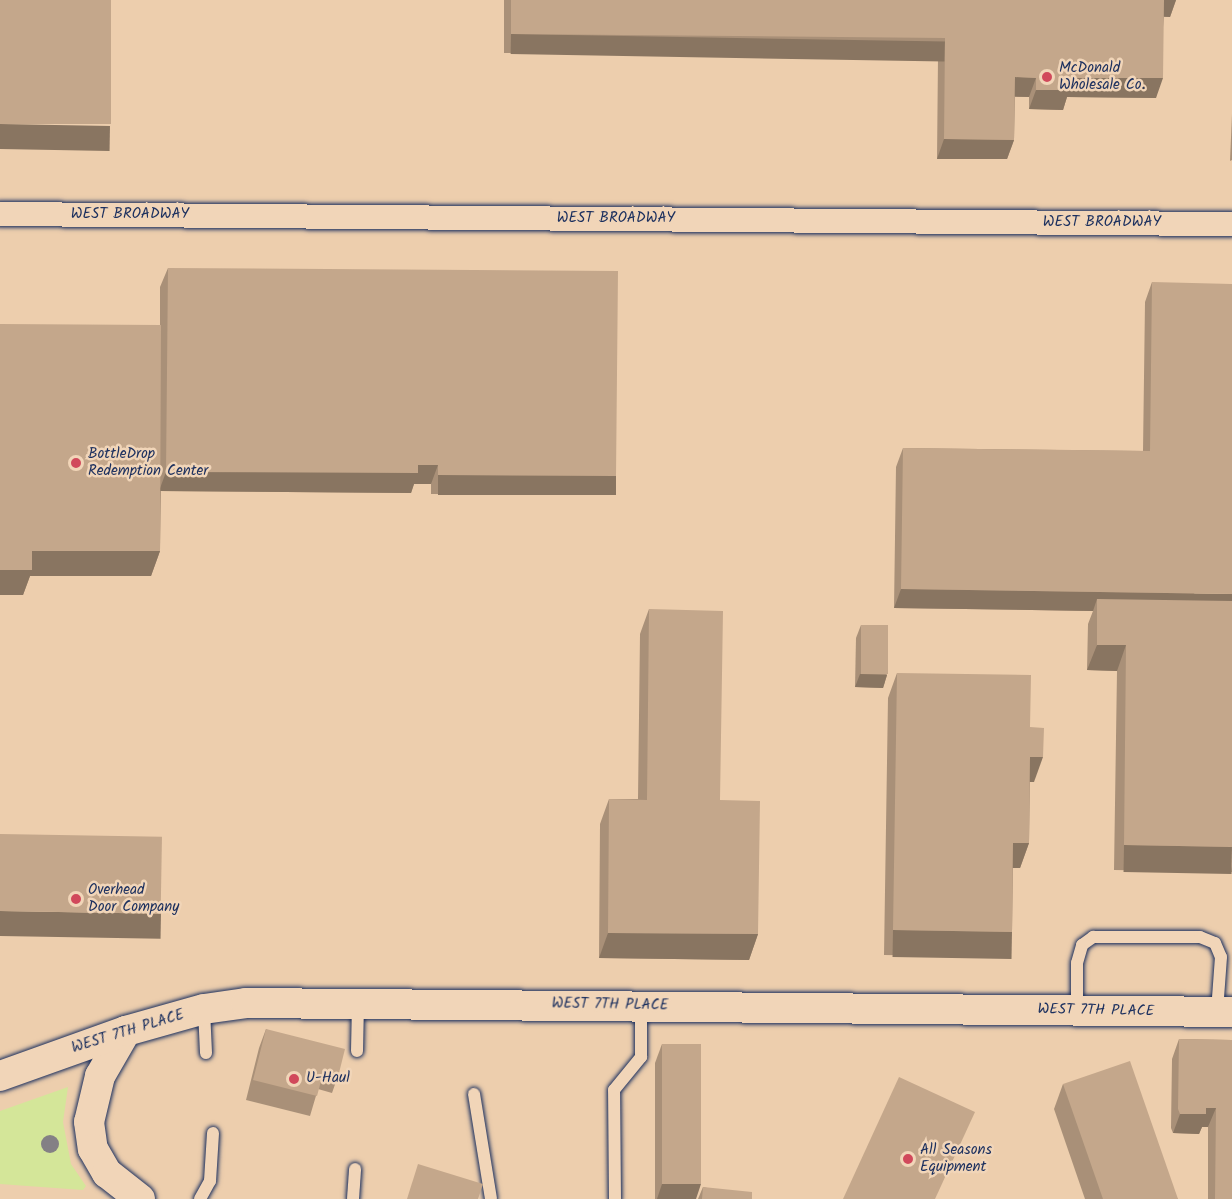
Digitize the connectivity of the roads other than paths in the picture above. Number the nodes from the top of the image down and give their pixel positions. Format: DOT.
graph roads {
  1 [pos="0,214"];
  2 [pos="1232,224"];
  3 [pos="358,1002"];
  4 [pos="641,1005"];
  5 [pos="204,1010"];
  6 [pos="1077,1010"];
  7 [pos="1225,1012"];
  8 [pos="126,1031"];
  9 [pos="357,1051"];
  10 [pos="206,1053"];
  11 [pos="0,1076"];
  12 [pos="474,1094"];
  13 [pos="213,1133"];
  14 [pos="355,1169"];
  15 [pos="140,1199"];
  16 [pos="200,1199"];
  17 [pos="353,1199"];
  18 [pos="491,1199"];
  19 [pos="615,1199"];
  1 -- 2 [label="street, WEST BROADWAY"];
  3 -- 4 [label="street, WEST 7TH PLACE"];
  3 -- 5 [label="street, WEST 7TH PLACE"];
  3 -- 9 [label="lane"];
  4 -- 6 [label="street, WEST 7TH PLACE"];
  4 -- 19 [label="lane"];
  5 -- 8 [label="street, WEST 7TH PLACE"];
  5 -- 10 [label="lane"];
  6 -- 7 [label="street, WEST 7TH PLACE"];
  6 -- 7 [label="lane"];
  8 -- 11 [label="street, WEST 7TH PLACE"];
  8 -- 15 [label="street"];
  12 -- 18 [label="lane"];
  13 -- 16 [label="lane"];
  14 -- 17 [label="lane"];
}
